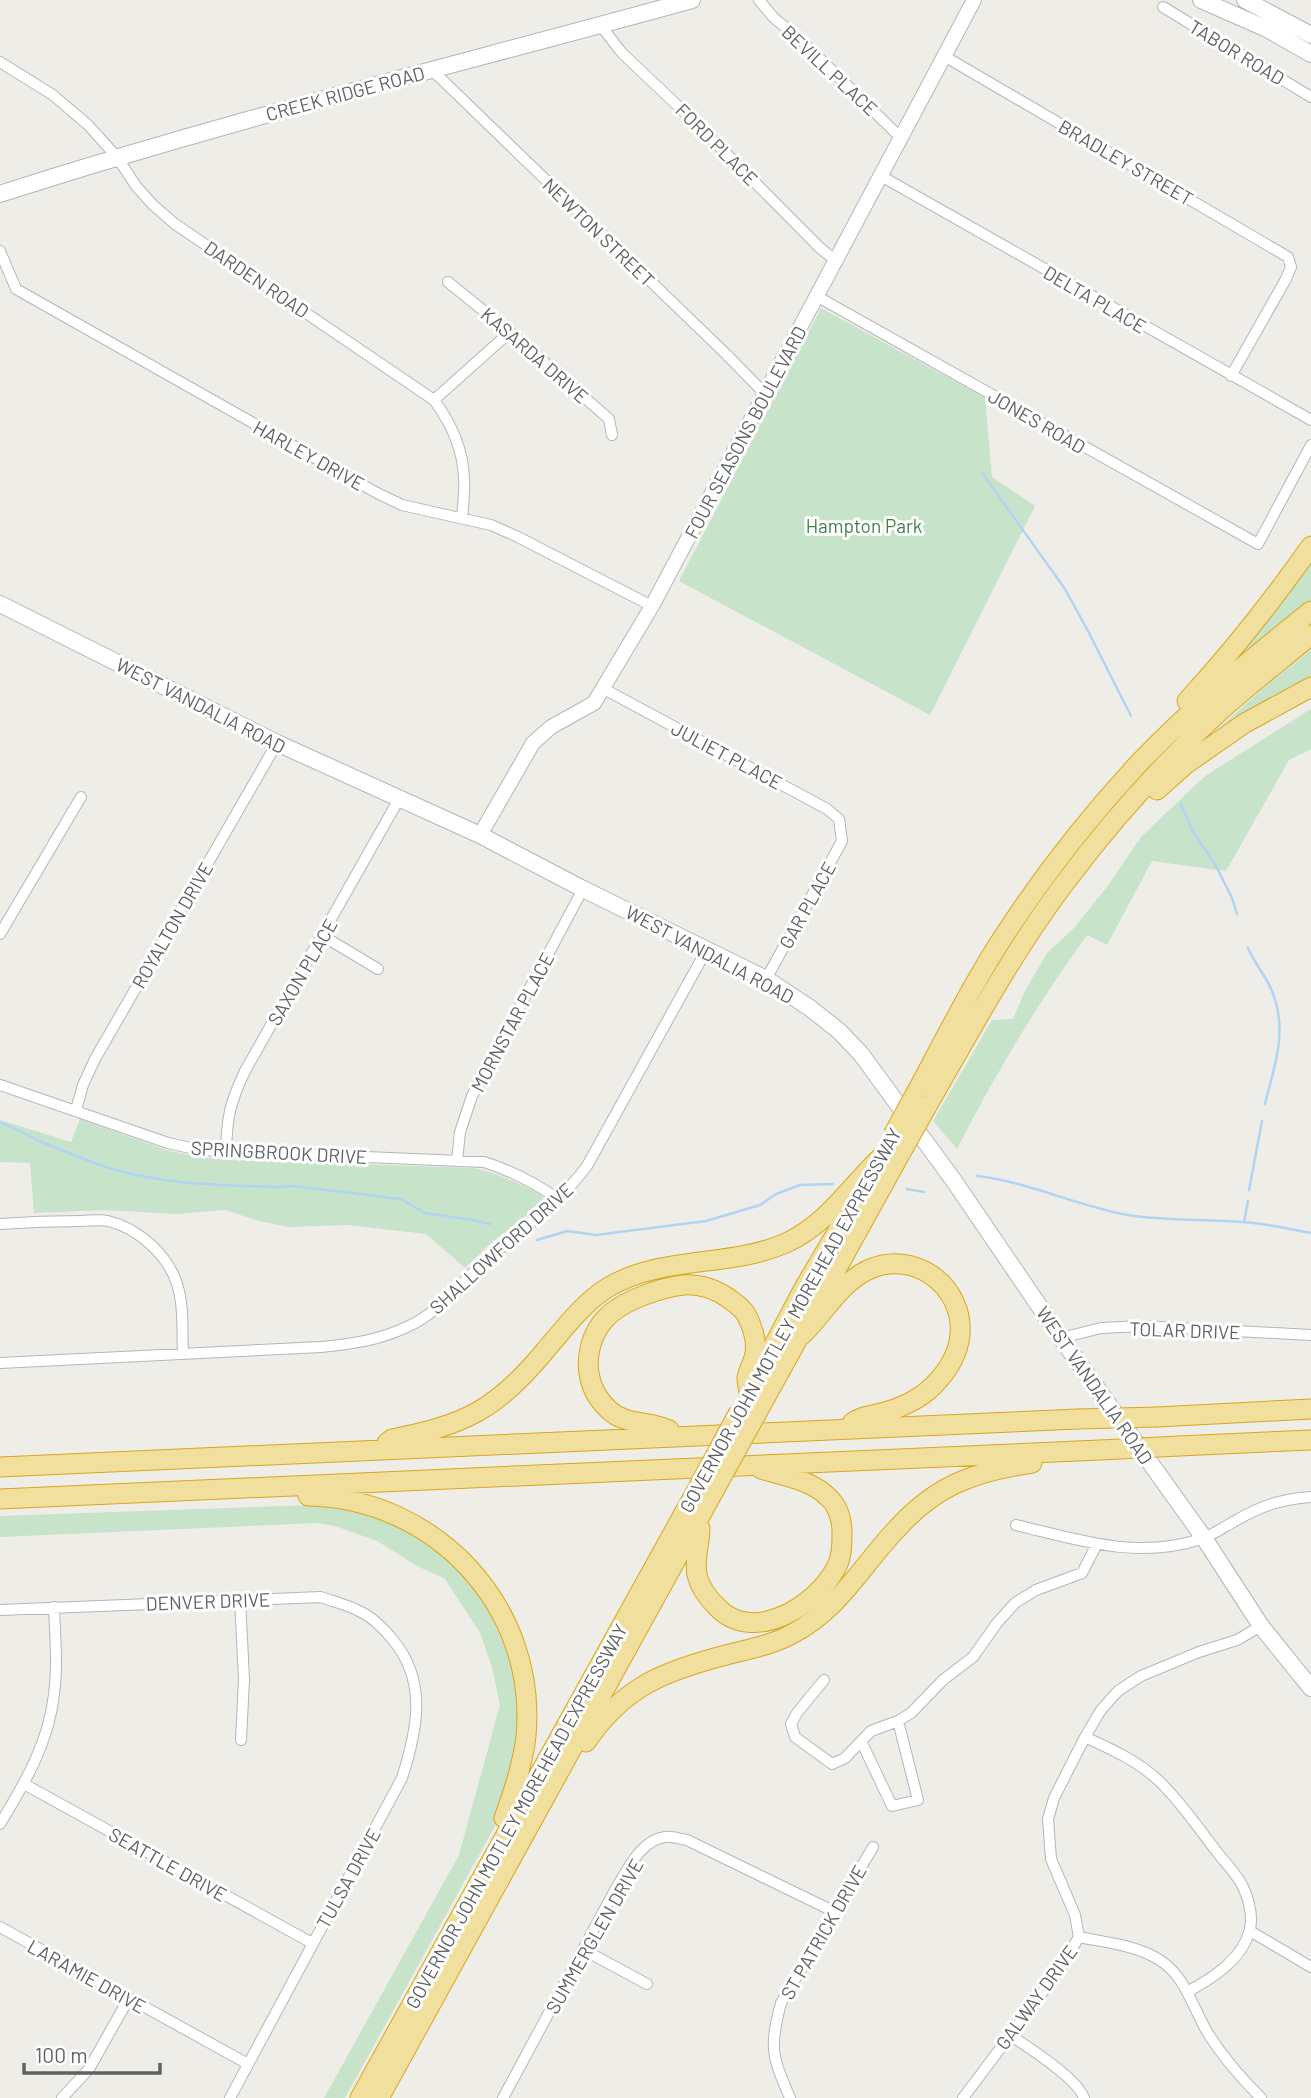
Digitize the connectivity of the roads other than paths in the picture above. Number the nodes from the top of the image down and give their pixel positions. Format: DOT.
graph roads {
  1 [pos="692,0"];
  2 [pos="759,0"];
  3 [pos="974,0"];
  4 [pos="1201,0"];
  5 [pos="1245,0"];
  6 [pos="657,4"];
  7 [pos="1163,8"];
  8 [pos="601,26"];
  9 [pos="1311,35"];
  10 [pos="1311,54"];
  11 [pos="944,56"];
  12 [pos="0,62"];
  13 [pos="432,70"];
  14 [pos="1311,97"];
  15 [pos="901,138"];
  16 [pos="117,157"];
  17 [pos="881,176"];
  18 [pos="0,194"];
  19 [pos="0,251"];
  20 [pos="836,261"];
  21 [pos="448,282"];
  22 [pos="818,297"];
  23 [pos="510,332"];
  24 [pos="1231,376"];
  25 [pos="766,395"];
  26 [pos="434,400"];
  27 [pos="1311,420"];
  28 [pos="612,436"];
  29 [pos="1311,445"];
  30 [pos="462,518"];
  31 [pos="1311,546"];
  32 [pos="0,604"];
  33 [pos="652,606"];
  34 [pos="1311,611"];
  35 [pos="1311,635"];
  36 [pos="1311,687"];
  37 [pos="604,689"];
  38 [pos="276,743"];
  39 [pos="1140,763"];
  40 [pos="81,797"];
  41 [pos="399,799"];
  42 [pos="842,829"];
  43 [pos="480,835"];
  44 [pos="1063,886"];
  45 [pos="583,889"];
  46 [pos="0,934"];
  47 [pos="323,936"];
  48 [pos="707,949"];
  49 [pos="379,969"];
  50 [pos="766,979"];
  51 [pos="0,1085"];
  52 [pos="922,1098"];
  53 [pos="76,1110"];
  54 [pos="898,1141"];
  55 [pos="226,1151"];
  56 [pos="880,1158"];
  57 [pos="457,1161"];
  58 [pos="558,1199"];
  59 [pos="0,1224"];
  60 [pos="802,1335"];
  61 [pos="1311,1335"];
  62 [pos="1061,1338"];
  63 [pos="183,1354"];
  64 [pos="0,1363"];
  65 [pos="749,1406"];
  66 [pos="1311,1409"];
  67 [pos="843,1429"];
  68 [pos="682,1436"];
  69 [pos="1311,1440"];
  70 [pos="374,1451"];
  71 [pos="1054,1451"];
  72 [pos="750,1465"];
  73 [pos="0,1467"];
  74 [pos="706,1489"];
  75 [pos="185,1490"];
  76 [pos="1311,1497"];
  77 [pos="0,1499"];
  78 [pos="701,1515"];
  79 [pos="1016,1525"];
  80 [pos="1204,1538"];
  81 [pos="1097,1544"];
  82 [pos="240,1599"];
  83 [pos="54,1607"];
  84 [pos="0,1610"];
  85 [pos="1261,1626"];
  86 [pos="399,1647"];
  87 [pos="824,1680"];
  88 [pos="1311,1688"];
  89 [pos="898,1721"];
  90 [pos="1085,1737"];
  91 [pos="241,1740"];
  92 [pos="861,1741"];
  93 [pos="24,1784"];
  94 [pos="0,1824"];
  95 [pos="525,1833"];
  96 [pos="873,1847"];
  97 [pos="499,1848"];
  98 [pos="835,1912"];
  99 [pos="0,1927"];
  100 [pos="1250,1931"];
  101 [pos="1079,1937"];
  102 [pos="312,1943"];
  103 [pos="584,1950"];
  104 [pos="1311,1968"];
  105 [pos="647,1984"];
  106 [pos="1187,1992"];
  107 [pos="129,1998"];
  108 [pos="1010,2035"];
  109 [pos="248,2064"];
  110 [pos="62,2098"];
  111 [pos="230,2098"];
  112 [pos="360,2098"];
  113 [pos="379,2098"];
  114 [pos="503,2098"];
  115 [pos="790,2098"];
  116 [pos="963,2098"];
  117 [pos="1084,2098"];
  118 [pos="1261,2098"];
  1 -- 6 [label="main road, CREEK RIDGE ROAD"];
  2 -- 15 [label="street, BEVILL PLACE"];
  3 -- 11 [label="street, FOUR SEASONS BOULEVARD"];
  4 -- 10 [label="main road"];
  5 -- 9 [label="main road"];
  6 -- 8 [label="main road, CREEK RIDGE ROAD"];
  7 -- 14 [label="street, TABOR ROAD"];
  8 -- 13 [label="main road, CREEK RIDGE ROAD"];
  8 -- 20 [label="street, FORD PLACE"];
  11 -- 15 [label="street, FOUR SEASONS BOULEVARD"];
  11 -- 24 [label="street, BRADLEY STREET"];
  12 -- 16 [label="street, DARDEN ROAD"];
  13 -- 16 [label="main road, CREEK RIDGE ROAD"];
  13 -- 25 [label="street, NEWTON STREET"];
  15 -- 17 [label="street, FOUR SEASONS BOULEVARD"];
  16 -- 18 [label="main road, CREEK RIDGE ROAD"];
  16 -- 26 [label="street, DARDEN ROAD"];
  17 -- 20 [label="street, FOUR SEASONS BOULEVARD"];
  17 -- 24 [label="street, DELTA PLACE"];
  19 -- 30 [label="street, HARLEY DRIVE"];
  20 -- 22 [label="street, FOUR SEASONS BOULEVARD"];
  21 -- 23 [label="street, KASARDA DRIVE"];
  22 -- 25 [label="street, FOUR SEASONS BOULEVARD"];
  22 -- 29 [label="street, JONES ROAD"];
  23 -- 26 [label="street"];
  23 -- 28 [label="street, KASARDA DRIVE"];
  24 -- 27 [label="street, DELTA PLACE"];
  25 -- 33 [label="street, FOUR SEASONS BOULEVARD"];
  26 -- 30 [label="street, DARDEN ROAD"];
  30 -- 33 [label="street, HARLEY DRIVE"];
  31 -- 39 [label="highway"];
  32 -- 38 [label="main road, WEST VANDALIA ROAD"];
  33 -- 37 [label="street, FOUR SEASONS BOULEVARD"];
  34 -- 39 [label="highway, GOVERNOR JOHN MOTLEY MOREHEAD EXPRESSWAY"];
  35 -- 44 [label="highway, GOVERNOR JOHN MOTLEY MOREHEAD EXPRESSWAY"];
  36 -- 44 [label="highway"];
  37 -- 42 [label="street, JULIET PLACE"];
  37 -- 43 [label="street, FOUR SEASONS BOULEVARD"];
  38 -- 41 [label="main road, WEST VANDALIA ROAD"];
  38 -- 53 [label="street, ROYALTON DRIVE"];
  39 -- 52 [label="highway, GOVERNOR JOHN MOTLEY MOREHEAD EXPRESSWAY"];
  40 -- 46 [label="street"];
  41 -- 43 [label="main road, WEST VANDALIA ROAD"];
  41 -- 47 [label="street, SAXON PLACE"];
  42 -- 50 [label="street, GAR PLACE"];
  43 -- 45 [label="main road, WEST VANDALIA ROAD"];
  44 -- 52 [label="highway, GOVERNOR JOHN MOTLEY MOREHEAD EXPRESSWAY"];
  45 -- 48 [label="main road, WEST VANDALIA ROAD"];
  45 -- 57 [label="street, MORNSTAR PLACE"];
  47 -- 49 [label="street"];
  47 -- 55 [label="street, SAXON PLACE"];
  48 -- 50 [label="main road, WEST VANDALIA ROAD"];
  48 -- 58 [label="street, SHALLOWFORD DRIVE"];
  50 -- 62 [label="main road, WEST VANDALIA ROAD"];
  51 -- 53 [label="street, SPRINGBROOK DRIVE"];
  52 -- 54 [label="highway, GOVERNOR JOHN MOTLEY MOREHEAD EXPRESSWAY, bridge"];
  53 -- 55 [label="street, SPRINGBROOK DRIVE"];
  54 -- 56 [label="highway, GOVERNOR JOHN MOTLEY MOREHEAD EXPRESSWAY"];
  54 -- 60 [label="highway, GOVERNOR JOHN MOTLEY MOREHEAD EXPRESSWAY"];
  55 -- 57 [label="street, SPRINGBROOK DRIVE"];
  56 -- 65 [label="highway, GOVERNOR JOHN MOTLEY MOREHEAD EXPRESSWAY"];
  56 -- 70 [label="highway"];
  57 -- 58 [label="street, SPRINGBROOK DRIVE"];
  58 -- 63 [label="street, SHALLOWFORD DRIVE"];
  59 -- 63 [label="street"];
  60 -- 65 [label="highway, GOVERNOR JOHN MOTLEY MOREHEAD EXPRESSWAY"];
  60 -- 67 [label="highway"];
  61 -- 62 [label="street, TOLAR DRIVE"];
  62 -- 80 [label="main road, WEST VANDALIA ROAD"];
  63 -- 64 [label="street, SHALLOWFORD DRIVE"];
  65 -- 68 [label="highway"];
  65 -- 74 [label="highway, GOVERNOR JOHN MOTLEY MOREHEAD EXPRESSWAY, bridge"];
  66 -- 67 [label="highway, bridge"];
  67 -- 68 [label="highway"];
  68 -- 70 [label="highway"];
  69 -- 71 [label="highway, bridge"];
  70 -- 73 [label="highway"];
  71 -- 72 [label="highway"];
  71 -- 95 [label="highway"];
  72 -- 75 [label="highway"];
  72 -- 78 [label="highway"];
  74 -- 78 [label="highway, GOVERNOR JOHN MOTLEY MOREHEAD EXPRESSWAY"];
  74 -- 97 [label="highway, GOVERNOR JOHN MOTLEY MOREHEAD EXPRESSWAY"];
  75 -- 77 [label="highway"];
  75 -- 97 [label="highway"];
  76 -- 80 [label="street"];
  78 -- 95 [label="highway, GOVERNOR JOHN MOTLEY MOREHEAD EXPRESSWAY"];
  79 -- 81 [label="street"];
  80 -- 81 [label="street"];
  80 -- 85 [label="main road, WEST VANDALIA ROAD"];
  81 -- 89 [label="street"];
  82 -- 83 [label="street, DENVER DRIVE"];
  82 -- 86 [label="street, DENVER DRIVE"];
  82 -- 91 [label="street"];
  83 -- 84 [label="street, DENVER DRIVE"];
  83 -- 93 [label="street"];
  85 -- 88 [label="main road, WEST VANDALIA ROAD"];
  85 -- 90 [label="street, GALWAY DRIVE"];
  86 -- 102 [label="street, TULSA DRIVE"];
  87 -- 92 [label="street"];
  89 -- 92 [label="street"];
  89 -- 92 [label="street"];
  90 -- 100 [label="street"];
  90 -- 101 [label="street, GALWAY DRIVE"];
  93 -- 94 [label="street"];
  93 -- 102 [label="street, SEATTLE DRIVE"];
  95 -- 113 [label="highway, GOVERNOR JOHN MOTLEY MOREHEAD EXPRESSWAY"];
  96 -- 98 [label="street, ST PATRICK DRIVE"];
  97 -- 112 [label="highway, GOVERNOR JOHN MOTLEY MOREHEAD EXPRESSWAY"];
  98 -- 103 [label="street, SUMMERGLEN DRIVE"];
  98 -- 115 [label="street, ST PATRICK DRIVE"];
  99 -- 107 [label="street, LARAMIE DRIVE"];
  100 -- 104 [label="street"];
  100 -- 106 [label="street"];
  101 -- 106 [label="street"];
  101 -- 108 [label="street, GALWAY DRIVE"];
  102 -- 109 [label="street, TULSA DRIVE"];
  103 -- 105 [label="street"];
  103 -- 114 [label="street, SUMMERGLEN DRIVE"];
  106 -- 118 [label="street"];
  107 -- 109 [label="street, LARAMIE DRIVE"];
  107 -- 110 [label="street"];
  108 -- 116 [label="street, GALWAY DRIVE"];
  108 -- 117 [label="street"];
  109 -- 111 [label="street, TULSA DRIVE"];
}
